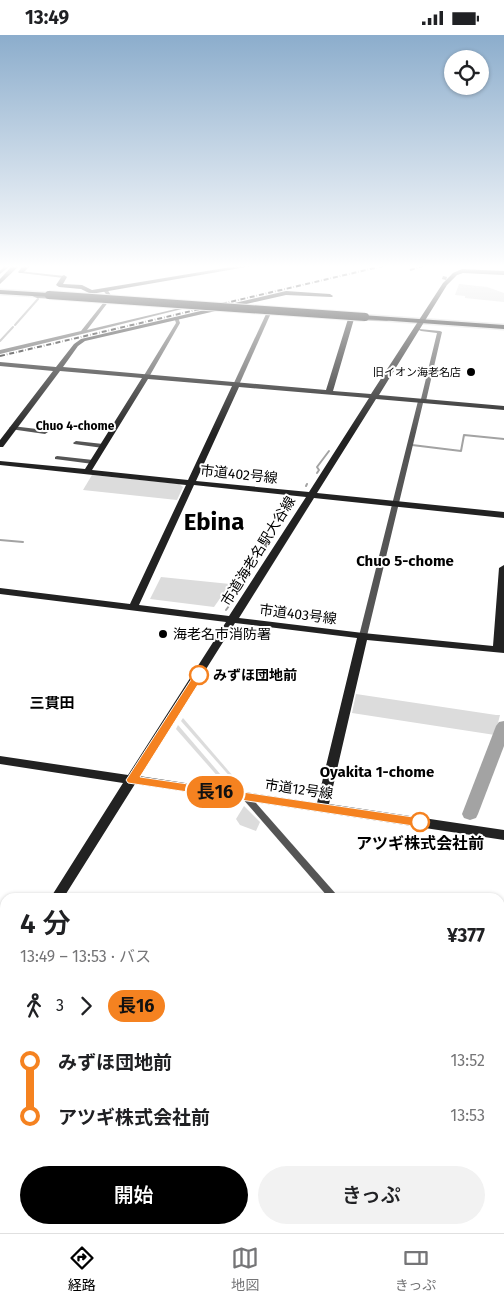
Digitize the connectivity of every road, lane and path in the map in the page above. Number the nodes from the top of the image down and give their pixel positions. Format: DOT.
graph roads {
  1 [pos="91,322"];
  2 [pos="127,322"];
  3 [pos="159,322"];
  4 [pos="178,322"];
  5 [pos="265,322"];
  6 [pos="350,322"];
  7 [pos="408,322"];
  8 [pos="422,324"];
  9 [pos="504,327"];
  10 [pos="82,333"];
  11 [pos="0,352"];
  12 [pos="0,364"];
  13 [pos="0,368"];
  14 [pos="56,371"];
  15 [pos="145,379"];
  16 [pos="235,387"];
  17 [pos="329,392"];
  18 [pos="376,397"];
  19 [pos="422,401"];
  20 [pos="504,408"];
  21 [pos="12,429"];
  22 [pos="46,432"];
  23 [pos="76,443"];
  24 [pos="0,445"];
  25 [pos="103,446"];
  26 [pos="57,458"];
  27 [pos="93,462"];
  28 [pos="0,463"];
  29 [pos="87,472"];
  30 [pos="191,483"];
  31 [pos="312,495"];
  32 [pos="396,504"];
  33 [pos="504,515"];
  34 [pos="504,568"];
  35 [pos="0,591"];
  36 [pos="133,608"];
  37 [pos="234,619"];
  38 [pos="363,636"];
  39 [pos="501,650"];
  40 [pos="0,760"];
  41 [pos="132,780"];
  42 [pos="245,796"];
  43 [pos="322,807"];
  44 [pos="504,835"];
  45 [pos="60,893"];
  46 [pos="330,893"];
  1 -- 10 [label="street"];
  2 -- 10 [label="street"];
  3 -- 14 [label="street"];
  4 -- 15 [label="street"];
  5 -- 16 [label="street"];
  6 -- 17 [label="street"];
  7 -- 8 [label="main road"];
  8 -- 9 [label="main road"];
  8 -- 18 [label="street, 市道海老名駅大谷線"];
  8 -- 19 [label="street"];
  10 -- 11 [label="street"];
  12 -- 14 [label="street"];
  13 -- 14 [label="street"];
  14 -- 15 [label="street"];
  14 -- 21 [label="street"];
  15 -- 16 [label="street"];
  15 -- 25 [label="street"];
  16 -- 17 [label="street"];
  16 -- 18 [label="street"];
  16 -- 30 [label="street"];
  17 -- 18 [label="street"];
  18 -- 19 [label="street"];
  18 -- 31 [label="street, 市道海老名駅大谷線"];
  19 -- 20 [label="street"];
  19 -- 32 [label="street"];
  21 -- 22 [label="street"];
  21 -- 24 [label="street"];
  23 -- 25 [label="street"];
  25 -- 27 [label="street"];
  26 -- 27 [label="street"];
  27 -- 29 [label="street"];
  28 -- 29 [label="street, 市道402号線"];
  29 -- 30 [label="street, 市道402号線"];
  30 -- 31 [label="street, 市道402号線"];
  30 -- 36 [label="street"];
  31 -- 32 [label="street, 市道402号線"];
  31 -- 37 [label="street, 市道海老名駅大谷線"];
  32 -- 33 [label="street, 市道402号線"];
  32 -- 38 [label="street"];
  34 -- 39 [label="street"];
  35 -- 36 [label="street, 市道403号線"];
  36 -- 37 [label="street, 市道403号線"];
  37 -- 38 [label="street, 市道403号線"];
  37 -- 41 [label="street, 市道海老名駅大谷線"];
  38 -- 39 [label="street, 市道403号線"];
  38 -- 43 [label="street"];
  40 -- 41 [label="street, 市道12号線"];
  41 -- 42 [label="street, 市道12号線"];
  41 -- 45 [label="street, 市道海老名駅大谷線"];
  42 -- 43 [label="street, 市道12号線"];
  42 -- 46 [label="street"];
  43 -- 44 [label="street, 市道12号線"];
}
